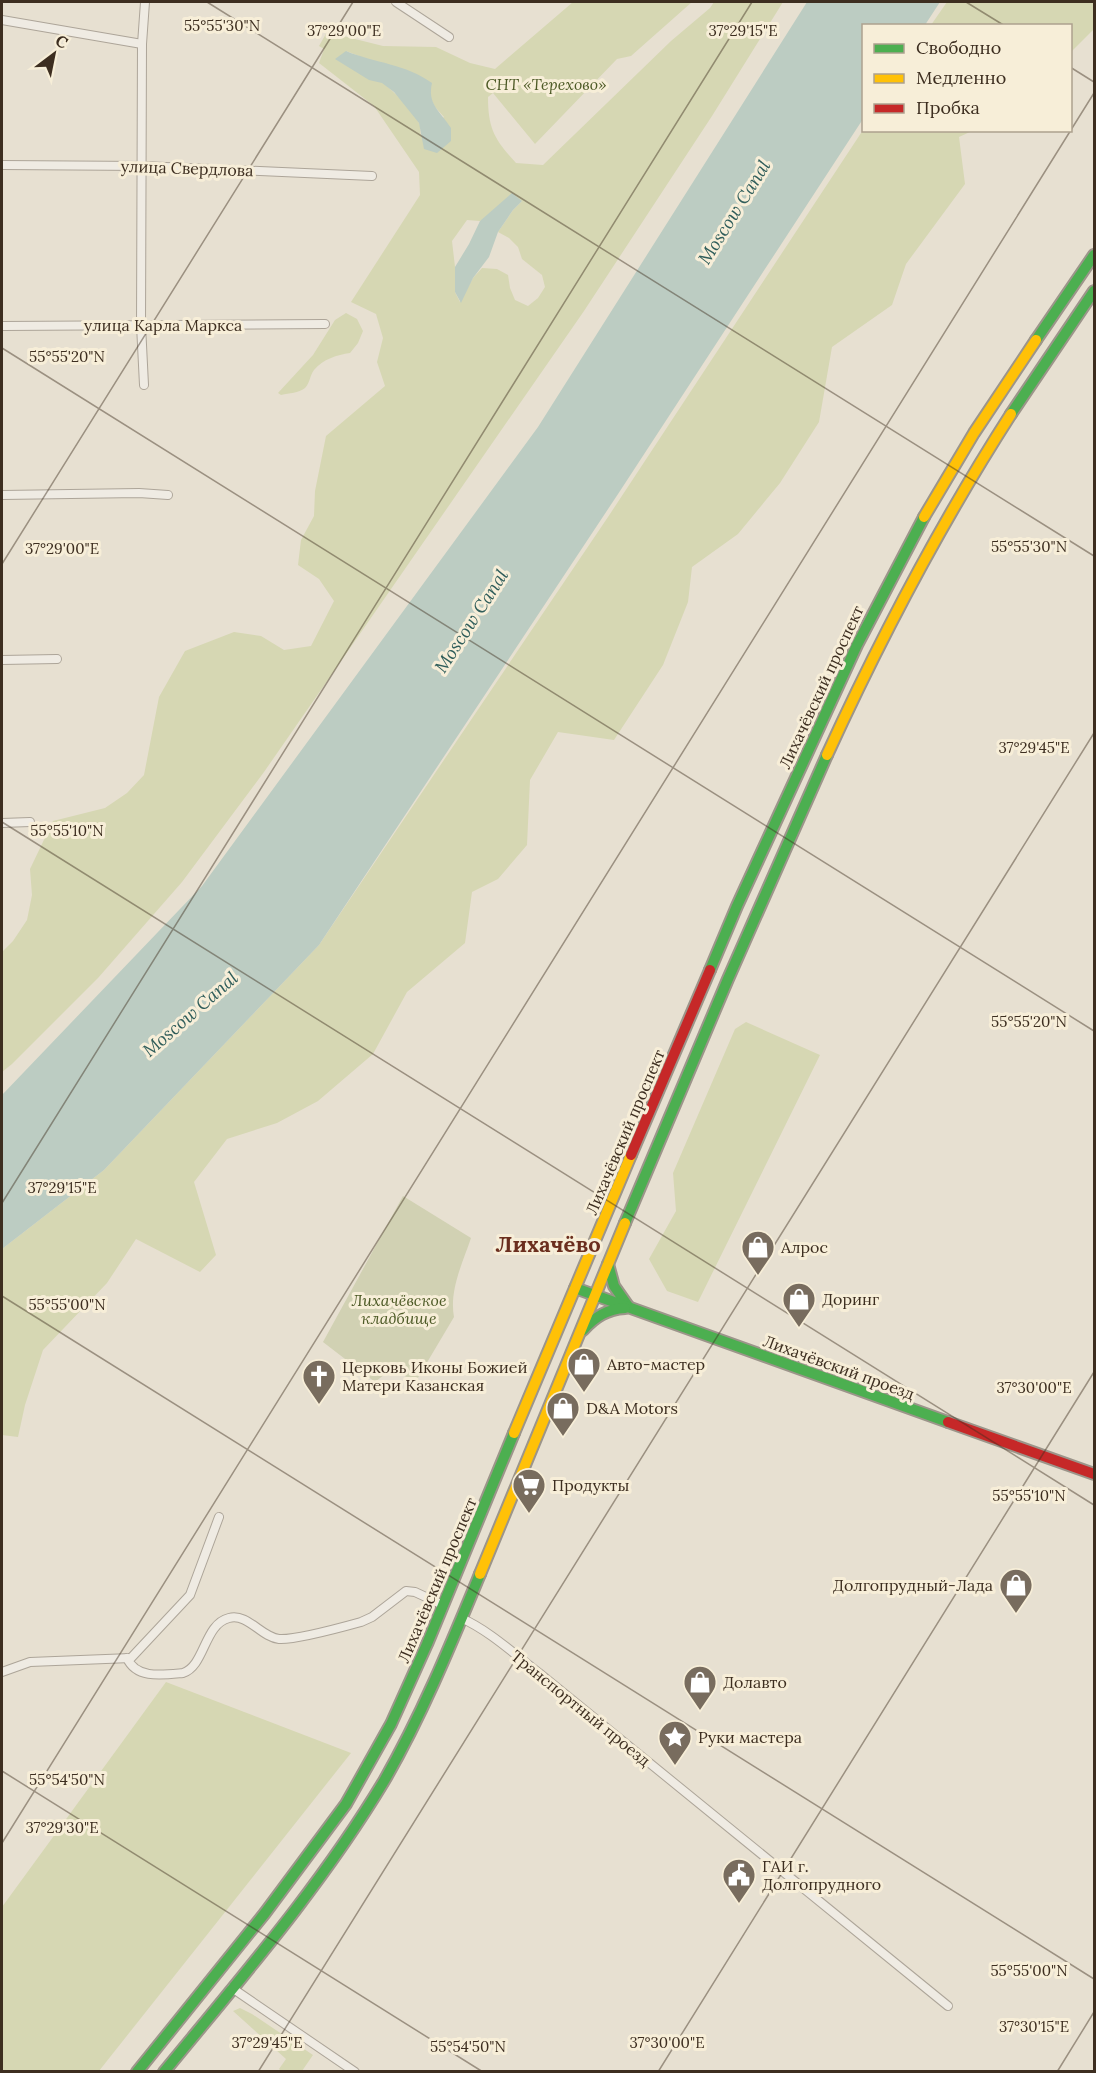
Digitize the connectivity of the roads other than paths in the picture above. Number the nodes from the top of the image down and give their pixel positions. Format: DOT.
graph roads {
  1 [pos="145,2"];
  2 [pos="396,2"];
  3 [pos="2,20"];
  4 [pos="449,37"];
  5 [pos="142,44"];
  6 [pos="2,165"];
  7 [pos="143,166"];
  8 [pos="372,176"];
  9 [pos="1095,255"];
  10 [pos="1095,291"];
  11 [pos="325,324"];
  12 [pos="141,325"];
  13 [pos="2,326"];
  14 [pos="144,385"];
  15 [pos="2,495"];
  16 [pos="168,495"];
  17 [pos="57,659"];
  18 [pos="2,660"];
  19 [pos="30,822"];
  20 [pos="2,823"];
  21 [pos="608,1264"];
  22 [pos="575,1288"];
  23 [pos="595,1295"];
  24 [pos="628,1308"];
  25 [pos="578,1335"];
  26 [pos="1095,1474"];
  27 [pos="219,1517"];
  28 [pos="443,1605"];
  29 [pos="461,1618"];
  30 [pos="126,1658"];
  31 [pos="2,1672"];
  32 [pos="232,1988"];
  33 [pos="948,2006"];
  34 [pos="137,2072"];
  35 [pos="164,2072"];
  36 [pos="356,2072"];
  1 -- 5 [label="street"];
  2 -- 4 [label="street"];
  3 -- 5 [label="street"];
  5 -- 7 [label="street"];
  6 -- 7 [label="street, улица Свердлова"];
  7 -- 8 [label="street, улица Свердлова"];
  7 -- 12 [label="street"];
  9 -- 22 [label="main road, Лихачёвский проспект"];
  10 -- 21 [label="main road"];
  11 -- 12 [label="street, улица Карла Маркса"];
  12 -- 13 [label="street, улица Карла Маркса"];
  12 -- 14 [label="street"];
  15 -- 16 [label="street"];
  17 -- 18 [label="street"];
  19 -- 20 [label="street"];
  21 -- 23 [label="main road"];
  21 -- 24 [label="main road"];
  22 -- 23 [label="main road, Лихачёвский проезд"];
  22 -- 28 [label="main road, Лихачёвский проспект"];
  23 -- 24 [label="main road, Лихачёвский проезд"];
  23 -- 25 [label="main road"];
  24 -- 25 [label="main road"];
  24 -- 26 [label="main road, Лихачёвский проезд"];
  25 -- 29 [label="main road"];
  27 -- 30 [label="street"];
  28 -- 30 [label="street"];
  28 -- 34 [label="main road, Лихачёвский проспект"];
  29 -- 32 [label="main road"];
  29 -- 33 [label="street, Транспортный проезд"];
  30 -- 31 [label="street"];
  32 -- 35 [label="main road"];
  32 -- 36 [label="street"];
}
